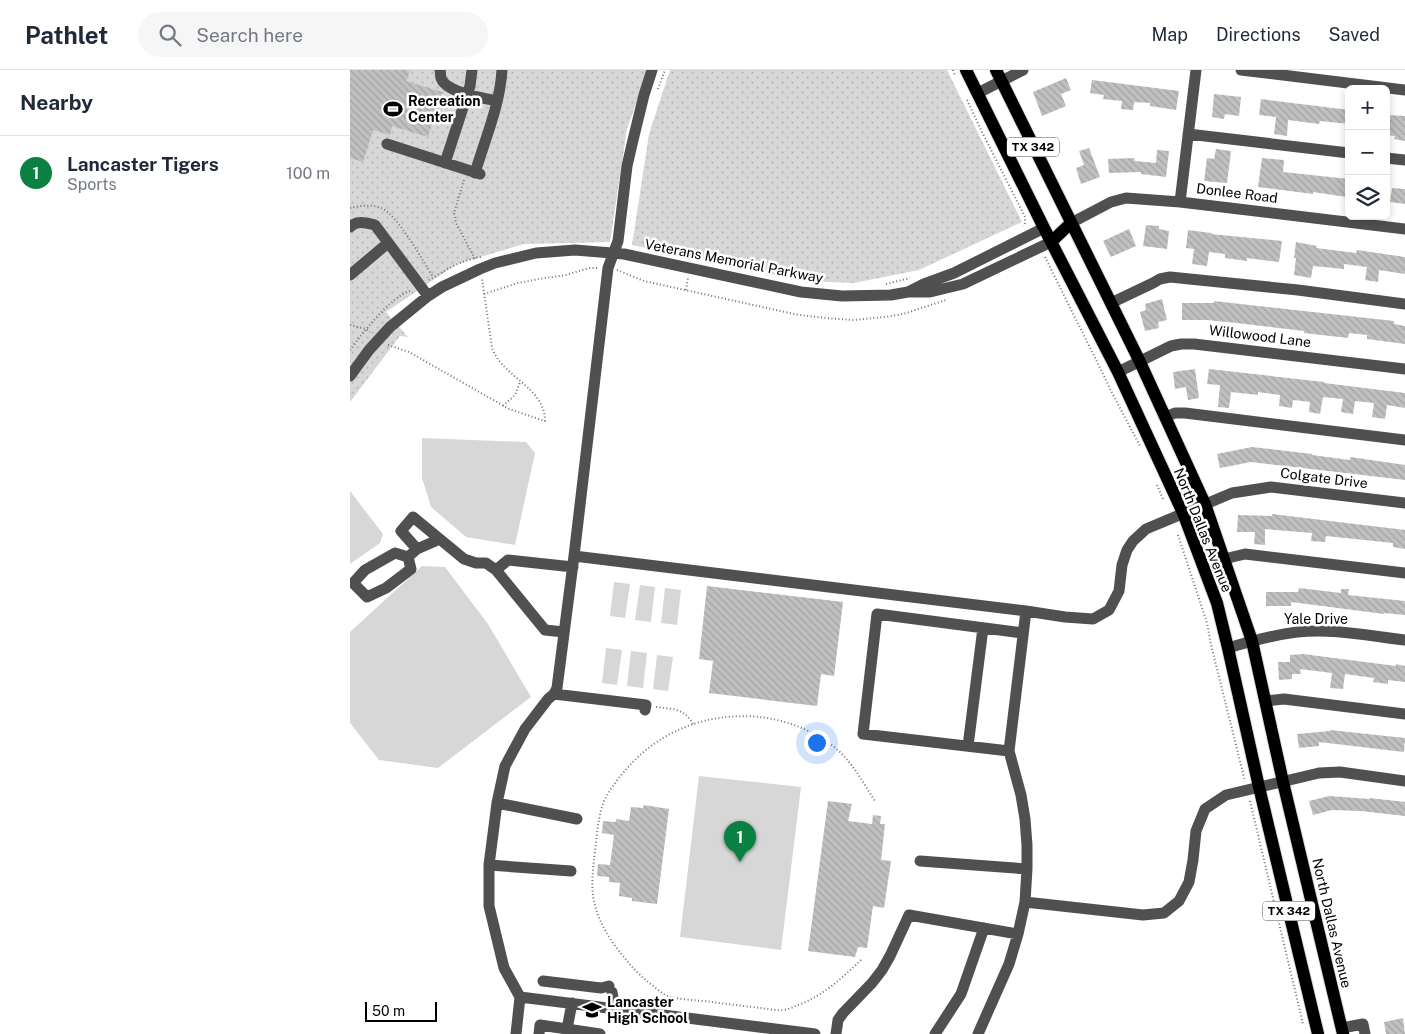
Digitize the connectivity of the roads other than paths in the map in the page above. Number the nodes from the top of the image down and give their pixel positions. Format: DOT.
graph roads {
  1 [pos="440,70"];
  2 [pos="472,70"];
  3 [pos="502,70"];
  4 [pos="652,70"];
  5 [pos="1023,70"];
  6 [pos="1196,70"];
  7 [pos="1241,70"];
  8 [pos="961,74"];
  9 [pos="999,76"];
  10 [pos="1405,90"];
  11 [pos="978,93"];
  12 [pos="468,94"];
  13 [pos="497,101"];
  14 [pos="1188,134"];
  15 [pos="387,144"];
  16 [pos="1345,153"];
  17 [pos="1390,158"];
  18 [pos="1405,160"];
  19 [pos="445,163"];
  20 [pos="1180,202"];
  21 [pos="1071,223"];
  22 [pos="350,227"];
  23 [pos="1044,228"];
  24 [pos="1405,229"];
  25 [pos="1051,242"];
  26 [pos="388,243"];
  27 [pos="613,252"];
  28 [pos="350,275"];
  29 [pos="908,292"];
  30 [pos="428,296"];
  31 [pos="1111,304"];
  32 [pos="1405,304"];
  33 [pos="1140,362"];
  34 [pos="1405,368"];
  35 [pos="1118,372"];
  36 [pos="350,376"];
  37 [pos="1165,417"];
  38 [pos="1405,440"];
  39 [pos="1405,503"];
  40 [pos="1205,504"];
  41 [pos="1183,513"];
  42 [pos="440,539"];
  43 [pos="417,549"];
  44 [pos="408,557"];
  45 [pos="1224,559"];
  46 [pos="573,562"];
  47 [pos="496,570"];
  48 [pos="1405,573"];
  49 [pos="1026,611"];
  50 [pos="983,628"];
  51 [pos="564,632"];
  52 [pos="1023,633"];
  53 [pos="1405,640"];
  54 [pos="1252,641"];
  55 [pos="1228,648"];
  56 [pos="554,694"];
  57 [pos="1265,701"];
  58 [pos="645,708"];
  59 [pos="1405,714"];
  60 [pos="968,746"];
  61 [pos="1010,751"];
  62 [pos="1405,781"];
  63 [pos="1283,782"];
  64 [pos="1253,789"];
  65 [pos="497,803"];
  66 [pos="577,820"];
  67 [pos="920,861"];
  68 [pos="489,865"];
  69 [pos="1027,869"];
  70 [pos="571,871"];
  71 [pos="1025,902"];
  72 [pos="984,928"];
  73 [pos="1018,934"];
  74 [pos="520,997"];
  75 [pos="550,1001"];
  76 [pos="572,1003"];
  77 [pos="615,1009"];
  78 [pos="568,1029"];
  79 [pos="1342,1031"];
  80 [pos="516,1034"];
  81 [pos="539,1034"];
  82 [pos="600,1034"];
  83 [pos="815,1034"];
  84 [pos="836,1034"];
  85 [pos="935,1034"];
  86 [pos="978,1034"];
  87 [pos="1318,1034"];
  88 [pos="1365,1034"];
  1 -- 12 [label="street"];
  2 -- 12 [label="street"];
  3 -- 13 [label="street"];
  4 -- 27 [label="street"];
  5 -- 9 [label="street"];
  6 -- 14 [label="street"];
  7 -- 10 [label="street"];
  8 -- 11 [label="main road, North Dallas Avenue / TX 342"];
  9 -- 11 [label="street"];
  9 -- 21 [label="main road, North Dallas Avenue / TX 342"];
  11 -- 23 [label="main road, North Dallas Avenue / TX 342"];
  12 -- 13 [label="street"];
  12 -- 19 [label="street"];
  13 -- 19 [label="street"];
  14 -- 16 [label="street"];
  14 -- 20 [label="street"];
  15 -- 19 [label="street"];
  17 -- 18 [label="street"];
  20 -- 21 [label="street, Donlee Road"];
  20 -- 24 [label="street, Donlee Road"];
  21 -- 23 [label="main road"];
  21 -- 25 [label="main road"];
  21 -- 31 [label="main road, North Dallas Avenue / TX 342"];
  22 -- 26 [label="street"];
  23 -- 25 [label="main road, North Dallas Avenue / TX 342"];
  23 -- 29 [label="street, Veterans Memorial Parkway"];
  25 -- 29 [label="street, Veterans Memorial Parkway"];
  25 -- 35 [label="main road, North Dallas Avenue / TX 342"];
  26 -- 28 [label="street"];
  26 -- 30 [label="street"];
  27 -- 29 [label="street, Veterans Memorial Parkway"];
  27 -- 30 [label="street, Veterans Memorial Parkway"];
  27 -- 46 [label="street"];
  30 -- 36 [label="street, Veterans Memorial Parkway"];
  31 -- 32 [label="street"];
  31 -- 33 [label="main road, North Dallas Avenue / TX 342"];
  33 -- 34 [label="street, Willowood Lane"];
  33 -- 35 [label="street, Willowood Lane"];
  33 -- 37 [label="main road, North Dallas Avenue / TX 342"];
  35 -- 41 [label="main road, North Dallas Avenue / TX 342"];
  37 -- 38 [label="street"];
  37 -- 40 [label="main road, North Dallas Avenue / TX 342"];
  39 -- 40 [label="street, Colgate Drive"];
  40 -- 41 [label="street, Colgate Drive"];
  40 -- 45 [label="main road, North Dallas Avenue / TX 342"];
  41 -- 49 [label="street, Colgate Drive"];
  41 -- 55 [label="main road, North Dallas Avenue / TX 342"];
  42 -- 43 [label="street"];
  42 -- 43 [label="street"];
  42 -- 47 [label="street"];
  43 -- 44 [label="street"];
  44 -- 44 [label="street"];
  45 -- 48 [label="street"];
  45 -- 54 [label="main road, North Dallas Avenue / TX 342"];
  46 -- 47 [label="street, Colgate Drive"];
  46 -- 49 [label="street, Colgate Drive"];
  46 -- 51 [label="street"];
  47 -- 51 [label="street"];
  49 -- 52 [label="street"];
  50 -- 52 [label="street"];
  50 -- 60 [label="street"];
  50 -- 60 [label="street"];
  51 -- 56 [label="street"];
  52 -- 61 [label="street"];
  53 -- 54 [label="street, Yale Drive"];
  54 -- 55 [label="street, Yale Drive"];
  54 -- 57 [label="main road, North Dallas Avenue / TX 342"];
  55 -- 64 [label="main road, North Dallas Avenue / TX 342"];
  56 -- 58 [label="street"];
  56 -- 65 [label="street"];
  57 -- 59 [label="street"];
  57 -- 63 [label="main road, North Dallas Avenue / TX 342"];
  60 -- 61 [label="street"];
  61 -- 69 [label="street"];
  62 -- 63 [label="street"];
  63 -- 64 [label="street"];
  63 -- 79 [label="main road, North Dallas Avenue / TX 342"];
  64 -- 71 [label="street"];
  64 -- 87 [label="main road, North Dallas Avenue / TX 342"];
  65 -- 66 [label="street"];
  65 -- 68 [label="street"];
  67 -- 69 [label="street"];
  68 -- 70 [label="street"];
  68 -- 74 [label="street"];
  69 -- 71 [label="street"];
  71 -- 73 [label="street"];
  72 -- 73 [label="street"];
  72 -- 84 [label="street"];
  72 -- 85 [label="street"];
  73 -- 86 [label="street"];
  74 -- 75 [label="street"];
  74 -- 80 [label="street"];
  75 -- 76 [label="street"];
  75 -- 77 [label="street"];
  76 -- 77 [label="street"];
  76 -- 78 [label="street"];
  77 -- 83 [label="street"];
  78 -- 81 [label="street"];
  78 -- 82 [label="street"];
  79 -- 88 [label="street"];
}
